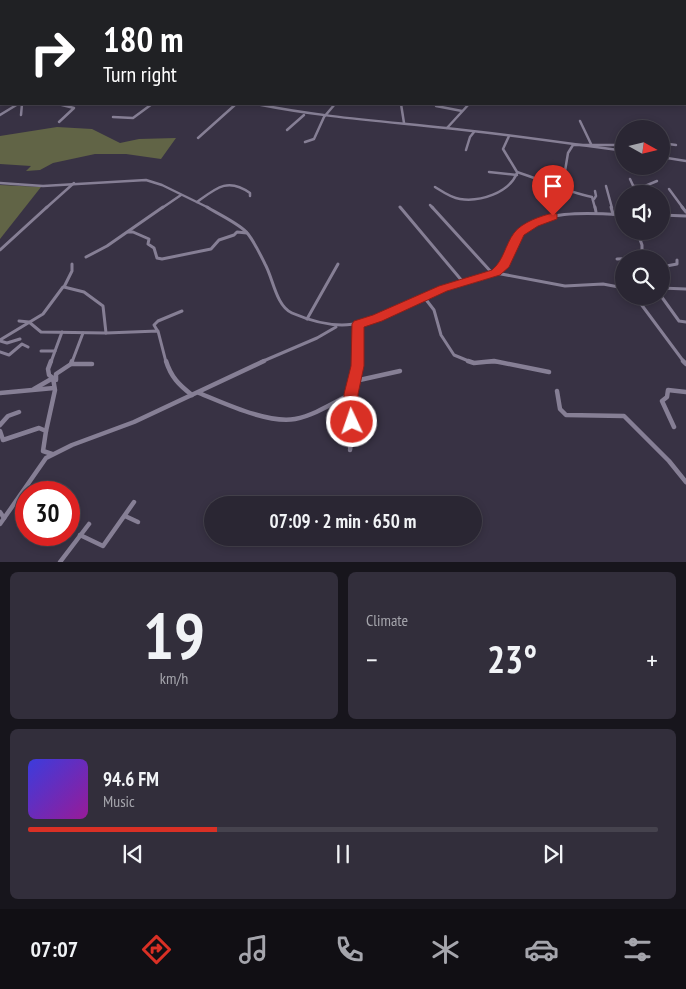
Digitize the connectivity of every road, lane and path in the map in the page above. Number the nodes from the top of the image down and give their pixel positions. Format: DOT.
graph roads {
  1 [pos="16,105"];
  2 [pos="22,105"];
  3 [pos="62,105"];
  4 [pos="151,105"];
  5 [pos="235,105"];
  6 [pos="267,105"];
  7 [pos="334,105"];
  8 [pos="401,105"];
  9 [pos="436,105"];
  10 [pos="468,105"];
  11 [pos="462,111"];
  12 [pos="304,114"];
  13 [pos="0,115"];
  14 [pos="21,115"];
  15 [pos="113,117"];
  16 [pos="324,117"];
  17 [pos="580,121"];
  18 [pos="59,122"];
  19 [pos="404,124"];
  20 [pos="448,128"];
  21 [pos="287,130"];
  22 [pos="474,131"];
  23 [pos="508,136"];
  24 [pos="198,138"];
  25 [pos="305,142"];
  26 [pos="591,144"];
  27 [pos="670,144"];
  28 [pos="573,145"];
  29 [pos="615,145"];
  30 [pos="676,145"];
  31 [pos="466,150"];
  32 [pos="615,150"];
  33 [pos="670,158"];
  34 [pos="686,161"];
  35 [pos="489,172"];
  36 [pos="517,173"];
  37 [pos="535,178"];
  38 [pos="630,179"];
  39 [pos="657,181"];
  40 [pos="0,183"];
  41 [pos="75,183"];
  42 [pos="633,185"];
  43 [pos="647,185"];
  44 [pos="606,186"];
  45 [pos="435,187"];
  46 [pos="670,190"];
  47 [pos="595,191"];
  48 [pos="181,195"];
  49 [pos="250,196"];
  50 [pos="594,199"];
  51 [pos="197,202"];
  52 [pos="430,206"];
  53 [pos="400,207"];
  54 [pos="596,212"];
  55 [pos="686,212"];
  56 [pos="613,214"];
  57 [pos="670,215"];
  58 [pos="686,216"];
  59 [pos="242,229"];
  60 [pos="128,232"];
  61 [pos="237,232"];
  62 [pos="248,233"];
  63 [pos="0,250"];
  64 [pos="86,257"];
  65 [pos="677,260"];
  66 [pos="72,264"];
  67 [pos="338,264"];
  68 [pos="670,266"];
  69 [pos="501,269"];
  70 [pos="494,273"];
  71 [pos="507,274"];
  72 [pos="463,282"];
  73 [pos="64,286"];
  74 [pos="615,286"];
  75 [pos="670,288"];
  76 [pos="686,289"];
  77 [pos="424,296"];
  78 [pos="642,305"];
  79 [pos="667,305"];
  80 [pos="182,311"];
  81 [pos="308,319"];
  82 [pos="19,321"];
  83 [pos="29,322"];
  84 [pos="686,322"];
  85 [pos="358,324"];
  86 [pos="336,326"];
  87 [pos="157,331"];
  88 [pos="62,332"];
  89 [pos="83,333"];
  90 [pos="106,334"];
  91 [pos="20,339"];
  92 [pos="0,340"];
  93 [pos="28,347"];
  94 [pos="41,351"];
  95 [pos="55,351"];
  96 [pos="0,352"];
  97 [pos="72,364"];
  98 [pos="92,364"];
  99 [pos="686,364"];
  100 [pos="400,371"];
  101 [pos="549,372"];
  102 [pos="53,379"];
  103 [pos="355,381"];
  104 [pos="54,388"];
  105 [pos="33,390"];
  106 [pos="557,391"];
  107 [pos="686,392"];
  108 [pos="0,393"];
  109 [pos="198,393"];
  110 [pos="351,394"];
  111 [pos="192,395"];
  112 [pos="18,412"];
  113 [pos="0,425"];
  114 [pos="674,427"];
  115 [pos="0,431"];
  116 [pos="46,431"];
  117 [pos="350,450"];
  118 [pos="53,454"];
  119 [pos="686,482"];
  120 [pos="134,502"];
  121 [pos="0,512"];
  122 [pos="125,516"];
  123 [pos="4,518"];
  124 [pos="138,522"];
  125 [pos="0,524"];
  126 [pos="88,524"];
  127 [pos="80,535"];
  128 [pos="72,546"];
  129 [pos="60,562"];
  1 -- 13 [label="street"];
  2 -- 14 [label="street"];
  3 -- 18 [label="street"];
  4 -- 15 [label="street"];
  5 -- 24 [label="street"];
  6 -- 12 [label="street"];
  7 -- 16 [label="street"];
  8 -- 19 [label="street"];
  9 -- 11 [label="street"];
  10 -- 11 [label="street"];
  11 -- 20 [label="street"];
  12 -- 16 [label="street"];
  12 -- 21 [label="street"];
  16 -- 19 [label="street"];
  16 -- 25 [label="street"];
  17 -- 26 [label="street"];
  19 -- 20 [label="street"];
  20 -- 22 [label="street"];
  22 -- 23 [label="street"];
  22 -- 31 [label="street"];
  23 -- 28 [label="street"];
  23 -- 36 [label="street"];
  26 -- 28 [label="street"];
  26 -- 29 [label="street"];
  27 -- 30 [label="street"];
  28 -- 32 [label="street"];
  28 -- 37 [label="street"];
  33 -- 34 [label="street"];
  35 -- 36 [label="street"];
  36 -- 37 [label="street"];
  36 -- 45 [label="street"];
  37 -- 50 [label="street"];
  38 -- 42 [label="street"];
  39 -- 43 [label="street"];
  40 -- 41 [label="street"];
  41 -- 48 [label="street"];
  41 -- 63 [label="street"];
  44 -- 56 [label="street"];
  46 -- 55 [label="street"];
  47 -- 50 [label="street"];
  48 -- 51 [label="street"];
  48 -- 60 [label="street"];
  49 -- 51 [label="street"];
  50 -- 54 [label="street"];
  51 -- 59 [label="street"];
  52 -- 70 [label="street"];
  53 -- 72 [label="street"];
  54 -- 56 [label="street"];
  54 -- 69 [label="street"];
  57 -- 58 [label="street"];
  59 -- 61 [label="street"];
  59 -- 62 [label="street"];
  60 -- 61 [label="street"];
  60 -- 64 [label="street"];
  61 -- 62 [label="street"];
  62 -- 81 [label="street"];
  65 -- 68 [label="street"];
  66 -- 73 [label="street"];
  67 -- 81 [label="street"];
  69 -- 70 [label="street"];
  69 -- 71 [label="street"];
  70 -- 71 [label="street"];
  70 -- 72 [label="street"];
  71 -- 74 [label="street"];
  72 -- 77 [label="street"];
  73 -- 83 [label="street"];
  73 -- 90 [label="street"];
  75 -- 76 [label="street"];
  77 -- 85 [label="street"];
  77 -- 101 [label="street"];
  78 -- 99 [label="street"];
  79 -- 84 [label="street"];
  80 -- 87 [label="street"];
  81 -- 86 [label="street"];
  82 -- 83 [label="street"];
  83 -- 88 [label="street"];
  83 -- 92 [label="street"];
  85 -- 86 [label="street"];
  85 -- 103 [label="street"];
  86 -- 109 [label="street"];
  87 -- 90 [label="street"];
  87 -- 111 [label="street"];
  88 -- 89 [label="street"];
  88 -- 95 [label="street"];
  89 -- 90 [label="street"];
  89 -- 97 [label="street"];
  91 -- 92 [label="street"];
  93 -- 96 [label="street"];
  94 -- 95 [label="street"];
  95 -- 102 [label="street"];
  97 -- 98 [label="street"];
  97 -- 102 [label="street"];
  100 -- 103 [label="street"];
  102 -- 104 [label="street"];
  102 -- 105 [label="street"];
  103 -- 110 [label="street"];
  104 -- 105 [label="street"];
  104 -- 116 [label="street"];
  105 -- 108 [label="street"];
  106 -- 119 [label="street"];
  107 -- 114 [label="street"];
  109 -- 110 [label="street"];
  109 -- 111 [label="street"];
  110 -- 117 [label="street"];
  111 -- 118 [label="street"];
  112 -- 113 [label="street"];
  115 -- 116 [label="street"];
  116 -- 118 [label="street"];
  118 -- 123 [label="street"];
  120 -- 122 [label="street"];
  121 -- 123 [label="street"];
  122 -- 124 [label="street"];
  122 -- 127 [label="street"];
  123 -- 125 [label="street"];
  126 -- 127 [label="street"];
  128 -- 129 [label="street"];
}
